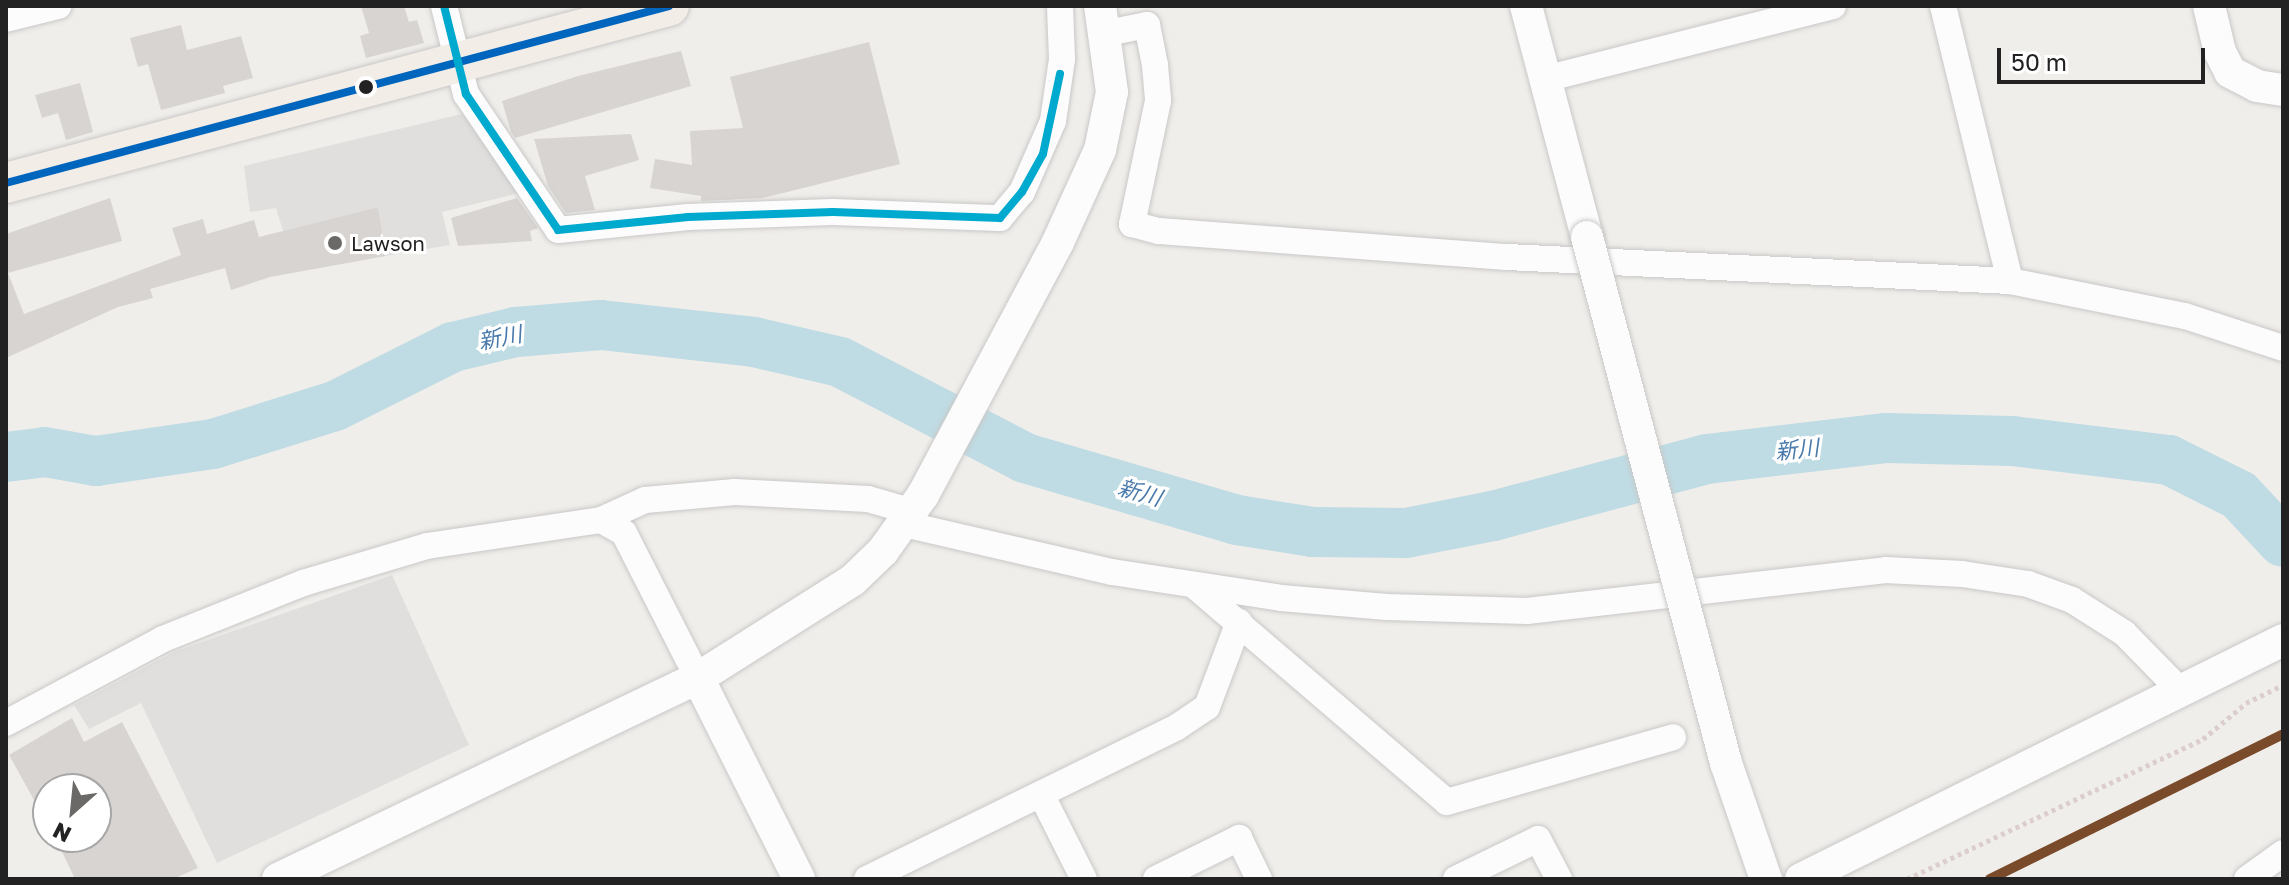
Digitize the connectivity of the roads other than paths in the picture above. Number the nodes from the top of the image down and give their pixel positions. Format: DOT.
graph roads {
  1 [pos="58,6"];
  2 [pos="444,6"];
  3 [pos="669,6"];
  4 [pos="1060,6"];
  5 [pos="1526,6"];
  6 [pos="1833,6"];
  7 [pos="1943,6"];
  8 [pos="2209,6"];
  9 [pos="6,19"];
  10 [pos="1104,19"];
  11 [pos="457,63"];
  12 [pos="1545,79"];
  13 [pos="2283,90"];
  14 [pos="6,183"];
  15 [pos="2010,281"];
  16 [pos="2283,348"];
  17 [pos="913,510"];
  18 [pos="601,520"];
  19 [pos="1194,585"];
  20 [pos="1239,622"];
  21 [pos="2283,640"];
  22 [pos="698,678"];
  23 [pos="2195,684"];
  24 [pos="6,723"];
  25 [pos="1673,737"];
  26 [pos="1041,794"];
  27 [pos="2283,853"];
  28 [pos="902,871"];
  29 [pos="293,875"];
  30 [pos="799,879"];
  31 [pos="867,879"];
  32 [pos="1084,879"];
  33 [pos="1156,879"];
  34 [pos="1259,879"];
  35 [pos="1456,879"];
  36 [pos="1559,879"];
  37 [pos="1766,879"];
  38 [pos="1801,879"];
  39 [pos="2247,879"];
  1 -- 9 [label="street"];
  2 -- 11 [label="street"];
  3 -- 11 [label="main road"];
  4 -- 11 [label="street"];
  5 -- 12 [label="street"];
  6 -- 12 [label="street"];
  7 -- 15 [label="street"];
  8 -- 13 [label="street"];
  10 -- 15 [label="street"];
  10 -- 17 [label="street"];
  11 -- 14 [label="main road"];
  12 -- 37 [label="street, bridge"];
  15 -- 16 [label="street"];
  17 -- 18 [label="street"];
  17 -- 19 [label="street"];
  17 -- 22 [label="street"];
  18 -- 22 [label="street"];
  18 -- 24 [label="street"];
  19 -- 20 [label="street"];
  19 -- 23 [label="street"];
  20 -- 25 [label="street"];
  20 -- 26 [label="street"];
  21 -- 23 [label="street"];
  22 -- 29 [label="street"];
  22 -- 30 [label="street"];
  23 -- 38 [label="street"];
  26 -- 28 [label="street"];
  26 -- 32 [label="street"];
  27 -- 39 [label="street"];
  28 -- 31 [label="street"];
  33 -- 34 [label="street"];
  35 -- 36 [label="street"];
}
